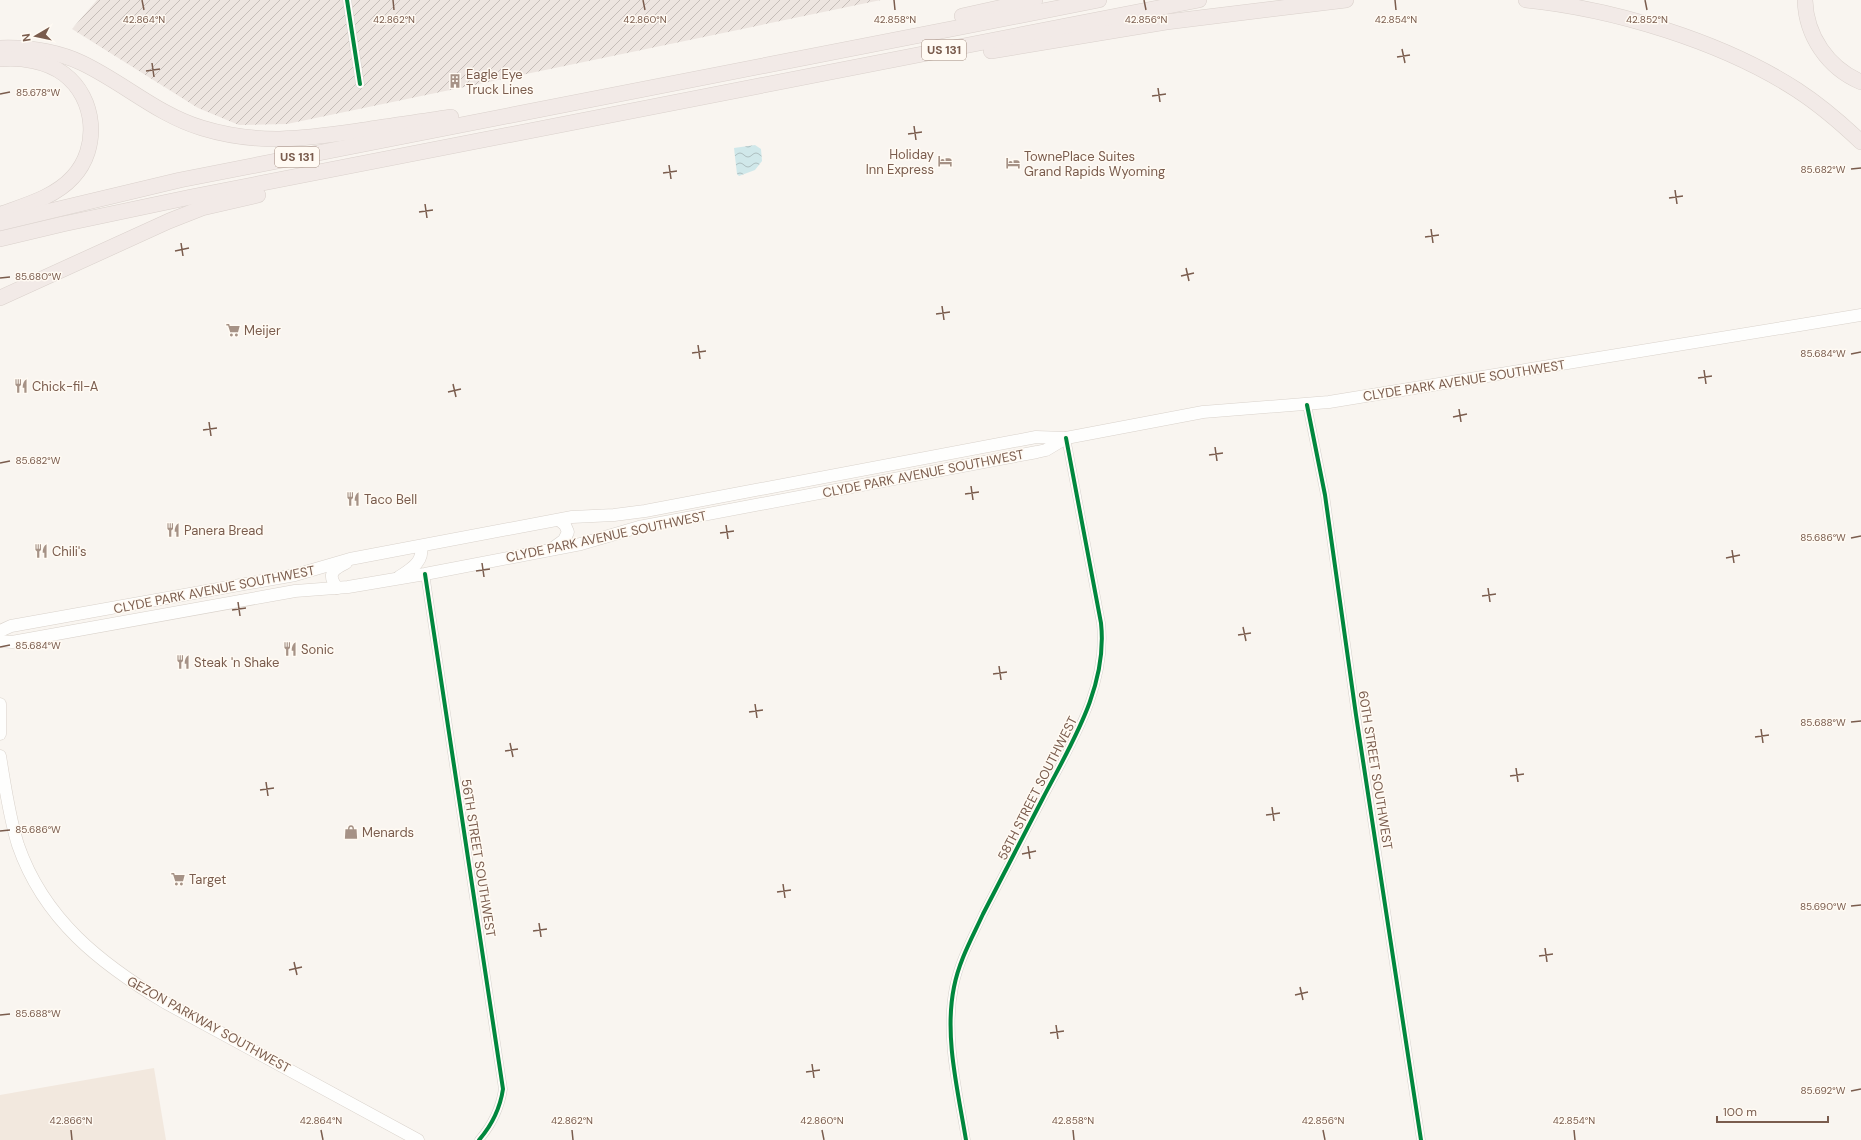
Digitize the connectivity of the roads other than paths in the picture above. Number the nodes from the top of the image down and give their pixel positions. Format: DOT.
graph roads {
  1 [pos="347,0"];
  2 [pos="1035,0"];
  3 [pos="1099,0"];
  4 [pos="1199,0"];
  5 [pos="1286,0"];
  6 [pos="1346,0"];
  7 [pos="1526,0"];
  8 [pos="1805,0"];
  9 [pos="1166,22"];
  10 [pos="0,48"];
  11 [pos="0,59"];
  12 [pos="783,62"];
  13 [pos="1861,82"];
  14 [pos="360,84"];
  15 [pos="595,98"];
  16 [pos="690,99"];
  17 [pos="1861,142"];
  18 [pos="386,159"];
  19 [pos="0,215"];
  20 [pos="0,223"];
  21 [pos="0,239"];
  22 [pos="0,298"];
  23 [pos="1861,315"];
  24 [pos="1307,405"];
  25 [pos="1066,438"];
  26 [pos="690,502"];
  27 [pos="558,520"];
  28 [pos="673,521"];
  29 [pos="421,546"];
  30 [pos="551,550"];
  31 [pos="356,558"];
  32 [pos="425,574"];
  33 [pos="397,579"];
  34 [pos="337,588"];
  35 [pos="0,631"];
  36 [pos="0,641"];
  37 [pos="0,704"];
  38 [pos="0,734"];
  39 [pos="0,756"];
  40 [pos="418,1140"];
  41 [pos="479,1140"];
  42 [pos="966,1140"];
  43 [pos="1421,1140"];
  1 -- 14 [label="street"];
  2 -- 12 [label="highway"];
  3 -- 12 [label="highway, US 131"];
  4 -- 16 [label="highway, US 131"];
  5 -- 9 [label="highway"];
  6 -- 9 [label="highway"];
  7 -- 17 [label="highway"];
  8 -- 13 [label="highway"];
  9 -- 16 [label="highway"];
  10 -- 15 [label="highway"];
  11 -- 19 [label="highway"];
  12 -- 15 [label="highway, US 131"];
  15 -- 20 [label="highway, US 131"];
  16 -- 18 [label="highway, US 131"];
  18 -- 21 [label="highway, US 131"];
  18 -- 22 [label="highway"];
  23 -- 24 [label="main road, CLYDE PARK AVENUE SOUTHWEST"];
  24 -- 25 [label="main road, CLYDE PARK AVENUE SOUTHWEST"];
  24 -- 43 [label="street, 60TH STREET SOUTHWEST"];
  25 -- 26 [label="main road, CLYDE PARK AVENUE SOUTHWEST"];
  25 -- 28 [label="main road, CLYDE PARK AVENUE SOUTHWEST"];
  25 -- 42 [label="street, 58TH STREET SOUTHWEST"];
  26 -- 27 [label="main road, CLYDE PARK AVENUE SOUTHWEST"];
  26 -- 28 [label="main road"];
  27 -- 29 [label="main road, CLYDE PARK AVENUE SOUTHWEST"];
  27 -- 30 [label="main road"];
  28 -- 30 [label="main road, CLYDE PARK AVENUE SOUTHWEST"];
  29 -- 31 [label="main road, CLYDE PARK AVENUE SOUTHWEST"];
  29 -- 33 [label="main road"];
  30 -- 32 [label="main road, CLYDE PARK AVENUE SOUTHWEST"];
  31 -- 34 [label="main road"];
  31 -- 35 [label="main road, CLYDE PARK AVENUE SOUTHWEST"];
  32 -- 33 [label="main road, CLYDE PARK AVENUE SOUTHWEST"];
  32 -- 41 [label="street, 56TH STREET SOUTHWEST"];
  33 -- 34 [label="main road, CLYDE PARK AVENUE SOUTHWEST"];
  34 -- 36 [label="main road, CLYDE PARK AVENUE SOUTHWEST"];
  37 -- 38 [label="main road"];
  39 -- 40 [label="main road, GEZON PARKWAY SOUTHWEST"];
}
